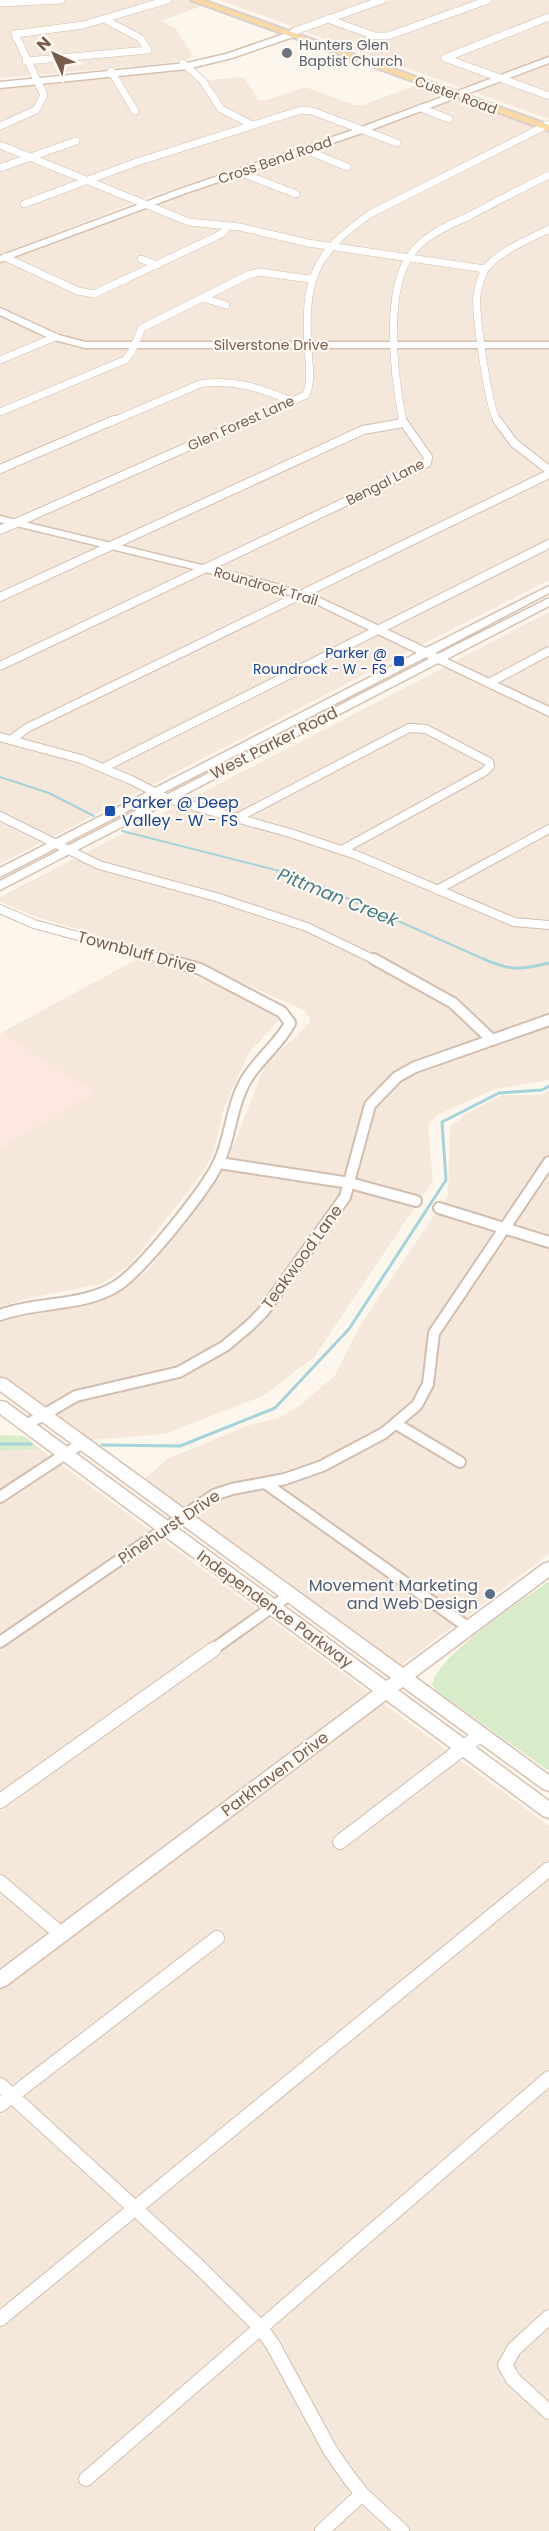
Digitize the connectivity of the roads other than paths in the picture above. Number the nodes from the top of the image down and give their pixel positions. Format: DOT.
graph roads {
  1 [pos="61,0"];
  2 [pos="168,0"];
  3 [pos="195,0"];
  4 [pos="212,0"];
  5 [pos="382,0"];
  6 [pos="488,0"];
  7 [pos="139,2"];
  8 [pos="0,3"];
  9 [pos="149,6"];
  10 [pos="549,18"];
  11 [pos="328,19"];
  12 [pos="106,20"];
  13 [pos="290,33"];
  14 [pos="549,60"];
  15 [pos="26,61"];
  16 [pos="185,65"];
  17 [pos="112,73"];
  18 [pos="34,79"];
  19 [pos="499,79"];
  20 [pos="0,83"];
  21 [pos="460,93"];
  22 [pos="549,96"];
  23 [pos="422,108"];
  24 [pos="135,111"];
  25 [pos="449,119"];
  26 [pos="252,125"];
  27 [pos="548,125"];
  28 [pos="0,126"];
  29 [pos="362,130"];
  30 [pos="76,141"];
  31 [pos="397,142"];
  32 [pos="0,145"];
  33 [pos="306,150"];
  34 [pos="31,158"];
  35 [pos="347,167"];
  36 [pos="0,168"];
  37 [pos="239,172"];
  38 [pos="549,175"];
  39 [pos="88,180"];
  40 [pos="296,194"];
  41 [pos="24,204"];
  42 [pos="147,205"];
  43 [pos="228,226"];
  44 [pos="549,229"];
  45 [pos="328,246"];
  46 [pos="3,258"];
  47 [pos="408,258"];
  48 [pos="141,259"];
  49 [pos="157,265"];
  50 [pos="485,269"];
  51 [pos="309,279"];
  52 [pos="203,298"];
  53 [pos="226,305"];
  54 [pos="0,311"];
  55 [pos="55,337"];
  56 [pos="482,344"];
  57 [pos="133,345"];
  58 [pos="308,345"];
  59 [pos="549,345"];
  60 [pos="394,346"];
  61 [pos="0,360"];
  62 [pos="291,401"];
  63 [pos="0,412"];
  64 [pos="403,423"];
  65 [pos="0,469"];
  66 [pos="549,472"];
  67 [pos="0,519"];
  68 [pos="16,523"];
  69 [pos="0,530"];
  70 [pos="549,544"];
  71 [pos="111,546"];
  72 [pos="208,569"];
  73 [pos="549,588"];
  74 [pos="303,595"];
  75 [pos="0,597"];
  76 [pos="549,601"];
  77 [pos="382,630"];
  78 [pos="549,651"];
  79 [pos="426,652"];
  80 [pos="439,658"];
  81 [pos="0,666"];
  82 [pos="489,683"];
  83 [pos="549,712"];
  84 [pos="0,737"];
  85 [pos="12,739"];
  86 [pos="103,768"];
  87 [pos="154,792"];
  88 [pos="168,799"];
  89 [pos="0,816"];
  90 [pos="235,819"];
  91 [pos="549,829"];
  92 [pos="56,843"];
  93 [pos="342,850"];
  94 [pos="68,851"];
  95 [pos="0,873"];
  96 [pos="0,886"];
  97 [pos="437,890"];
  98 [pos="0,909"];
  99 [pos="549,925"];
  100 [pos="549,1020"];
  101 [pos="492,1040"];
  102 [pos="549,1162"];
  103 [pos="219,1163"];
  104 [pos="350,1183"];
  105 [pos="416,1201"];
  106 [pos="439,1208"];
  107 [pos="504,1228"];
  108 [pos="549,1242"];
  109 [pos="0,1315"];
  110 [pos="0,1383"];
  111 [pos="0,1406"];
  112 [pos="43,1415"];
  113 [pos="26,1425"];
  114 [pos="398,1425"];
  115 [pos="82,1443"];
  116 [pos="65,1454"];
  117 [pos="460,1462"];
  118 [pos="265,1483"];
  119 [pos="0,1497"];
  120 [pos="182,1517"];
  121 [pos="166,1528"];
  122 [pos="549,1568"];
  123 [pos="289,1595"];
  124 [pos="273,1607"];
  125 [pos="470,1628"];
  126 [pos="0,1642"];
  127 [pos="402,1678"];
  128 [pos="385,1690"];
  129 [pos="480,1735"];
  130 [pos="464,1748"];
  131 [pos="549,1784"];
  132 [pos="0,1801"];
  133 [pos="549,1811"];
  134 [pos="340,1842"];
  135 [pos="549,1869"];
  136 [pos="0,1882"];
  137 [pos="61,1934"];
  138 [pos="217,1938"];
  139 [pos="0,1980"];
  140 [pos="549,2078"];
  141 [pos="0,2085"];
  142 [pos="6,2100"];
  143 [pos="134,2207"];
  144 [pos="549,2317"];
  145 [pos="0,2319"];
  146 [pos="261,2328"];
  147 [pos="549,2412"];
  148 [pos="86,2479"];
  149 [pos="362,2494"];
  150 [pos="322,2531"];
  151 [pos="402,2531"];
  1 -- 8 [label="street"];
  2 -- 9 [label="street"];
  3 -- 13 [label="main road, Custer Road"];
  4 -- 13 [label="main road, Custer Road"];
  5 -- 11 [label="street"];
  6 -- 11 [label="street"];
  7 -- 9 [label="street"];
  9 -- 12 [label="street"];
  10 -- 19 [label="street"];
  11 -- 13 [label="street"];
  12 -- 15 [label="street"];
  12 -- 15 [label="street"];
  13 -- 16 [label="street"];
  13 -- 21 [label="main road, Custer Road"];
  14 -- 19 [label="street, Cross Bend Road"];
  15 -- 18 [label="street"];
  16 -- 17 [label="street"];
  16 -- 26 [label="street"];
  17 -- 18 [label="street"];
  17 -- 24 [label="street"];
  18 -- 20 [label="street"];
  18 -- 28 [label="street"];
  19 -- 21 [label="street, Cross Bend Road"];
  19 -- 22 [label="street"];
  21 -- 23 [label="street, Cross Bend Road"];
  21 -- 27 [label="main road, Custer Road"];
  23 -- 25 [label="street"];
  23 -- 29 [label="street, Cross Bend Road"];
  26 -- 29 [label="street"];
  26 -- 39 [label="street"];
  27 -- 45 [label="street, Glen Forest Lane"];
  29 -- 31 [label="street"];
  29 -- 33 [label="street, Cross Bend Road"];
  30 -- 34 [label="street"];
  32 -- 34 [label="street"];
  33 -- 35 [label="street"];
  33 -- 37 [label="street, Cross Bend Road"];
  34 -- 36 [label="street"];
  34 -- 39 [label="street"];
  37 -- 40 [label="street"];
  37 -- 42 [label="street, Cross Bend Road"];
  38 -- 47 [label="street, Bengal Lane"];
  39 -- 41 [label="street"];
  39 -- 42 [label="street"];
  42 -- 43 [label="street"];
  42 -- 46 [label="street, Cross Bend Road"];
  43 -- 45 [label="street"];
  43 -- 49 [label="street"];
  44 -- 50 [label="street"];
  45 -- 47 [label="street"];
  45 -- 51 [label="street, Glen Forest Lane"];
  46 -- 49 [label="street"];
  47 -- 50 [label="street"];
  47 -- 60 [label="street, Bengal Lane"];
  48 -- 49 [label="street"];
  50 -- 56 [label="street"];
  51 -- 52 [label="street"];
  51 -- 58 [label="street, Glen Forest Lane"];
  52 -- 53 [label="street"];
  52 -- 57 [label="street"];
  54 -- 55 [label="street, Silverstone Drive"];
  55 -- 57 [label="street, Silverstone Drive"];
  55 -- 61 [label="street"];
  56 -- 59 [label="street, Silverstone Drive"];
  56 -- 60 [label="street, Silverstone Drive"];
  56 -- 66 [label="street"];
  57 -- 58 [label="street, Silverstone Drive"];
  57 -- 63 [label="street"];
  58 -- 60 [label="street, Silverstone Drive"];
  58 -- 62 [label="street, Glen Forest Lane"];
  60 -- 64 [label="street, Bengal Lane"];
  62 -- 65 [label="street"];
  62 -- 68 [label="street, Glen Forest Lane"];
  64 -- 71 [label="street"];
  64 -- 72 [label="street, Bengal Lane"];
  66 -- 74 [label="street"];
  67 -- 68 [label="street, Roundrock Trail"];
  68 -- 69 [label="street, Glen Forest Lane"];
  68 -- 71 [label="street, Roundrock Trail"];
  70 -- 77 [label="street"];
  71 -- 72 [label="street, Roundrock Trail"];
  71 -- 75 [label="street"];
  72 -- 74 [label="street, Roundrock Trail"];
  72 -- 81 [label="street, Bengal Lane"];
  73 -- 79 [label="street, West Parker Road"];
  74 -- 77 [label="street, Roundrock Trail"];
  74 -- 85 [label="street"];
  76 -- 80 [label="street, West Parker Road"];
  77 -- 79 [label="street, Roundrock Trail"];
  77 -- 86 [label="street"];
  78 -- 82 [label="street"];
  79 -- 80 [label="street, Roundrock Trail"];
  79 -- 87 [label="street, West Parker Road"];
  80 -- 82 [label="street, Roundrock Trail"];
  80 -- 88 [label="street, West Parker Road"];
  82 -- 83 [label="street, Roundrock Trail"];
  84 -- 85 [label="street"];
  85 -- 86 [label="street"];
  86 -- 87 [label="street"];
  87 -- 88 [label="street"];
  87 -- 92 [label="street, West Parker Road"];
  88 -- 90 [label="street"];
  88 -- 94 [label="street, West Parker Road"];
  89 -- 92 [label="street"];
  90 -- 93 [label="street"];
  90 -- 93 [label="street"];
  91 -- 97 [label="street"];
  92 -- 94 [label="street"];
  92 -- 95 [label="street, West Parker Road"];
  93 -- 97 [label="street"];
  94 -- 96 [label="street, West Parker Road"];
  94 -- 101 [label="street"];
  97 -- 99 [label="street"];
  98 -- 103 [label="street, Townbluff Drive"];
  100 -- 101 [label="street, Teakwood Lane"];
  101 -- 104 [label="street, Teakwood Lane"];
  102 -- 107 [label="street, Pinehurst Drive"];
  103 -- 104 [label="street"];
  103 -- 109 [label="street, Townbluff Drive"];
  104 -- 105 [label="street"];
  104 -- 112 [label="street, Teakwood Lane"];
  106 -- 107 [label="street"];
  107 -- 108 [label="street"];
  107 -- 114 [label="street, Pinehurst Drive"];
  110 -- 112 [label="street, Independence Parkway"];
  111 -- 113 [label="street, Independence Parkway"];
  112 -- 113 [label="street, Teakwood Lane"];
  112 -- 115 [label="street, Independence Parkway"];
  113 -- 116 [label="street, Independence Parkway"];
  114 -- 117 [label="street"];
  114 -- 118 [label="street, Pinehurst Drive"];
  115 -- 116 [label="street"];
  115 -- 120 [label="street, Independence Parkway"];
  116 -- 119 [label="street"];
  116 -- 121 [label="street, Independence Parkway"];
  118 -- 120 [label="street, Pinehurst Drive"];
  118 -- 125 [label="street"];
  120 -- 121 [label="street, Pinehurst Drive"];
  120 -- 123 [label="street, Independence Parkway"];
  121 -- 124 [label="street, Independence Parkway"];
  121 -- 126 [label="street, Pinehurst Drive"];
  122 -- 125 [label="street, Parkhaven Drive"];
  123 -- 124 [label="street"];
  123 -- 127 [label="street, Independence Parkway"];
  124 -- 128 [label="street, Independence Parkway"];
  124 -- 132 [label="street"];
  125 -- 127 [label="street, Parkhaven Drive"];
  127 -- 128 [label="street, Parkhaven Drive"];
  127 -- 129 [label="street, Independence Parkway"];
  128 -- 130 [label="street, Independence Parkway"];
  128 -- 137 [label="street, Parkhaven Drive"];
  129 -- 130 [label="street"];
  129 -- 131 [label="street, Independence Parkway"];
  130 -- 133 [label="street, Independence Parkway"];
  130 -- 134 [label="street"];
  135 -- 143 [label="street"];
  136 -- 137 [label="street"];
  137 -- 139 [label="street, Parkhaven Drive"];
  138 -- 142 [label="street"];
  140 -- 146 [label="street"];
  141 -- 142 [label="street"];
  142 -- 143 [label="street"];
  143 -- 145 [label="street"];
  143 -- 146 [label="street"];
  144 -- 147 [label="street"];
  146 -- 148 [label="street"];
  146 -- 149 [label="street"];
  149 -- 150 [label="street"];
  149 -- 151 [label="street"];
}
